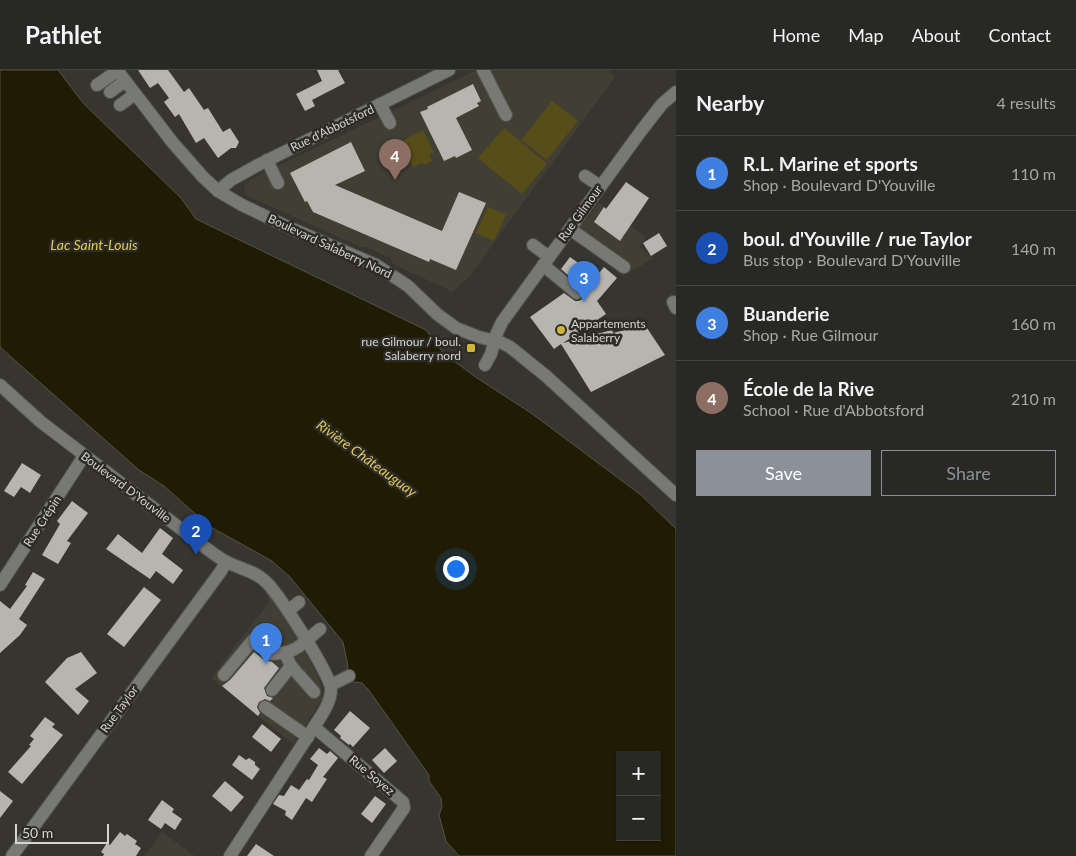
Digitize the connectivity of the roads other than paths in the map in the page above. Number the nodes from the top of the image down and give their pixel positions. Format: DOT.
graph roads {
  1 [pos="449,70"];
  2 [pos="483,70"];
  3 [pos="119,74"];
  4 [pos="97,85"];
  5 [pos="110,92"];
  6 [pos="134,94"];
  7 [pos="674,96"];
  8 [pos="380,104"];
  9 [pos="120,105"];
  10 [pos="506,115"];
  11 [pos="390,123"];
  12 [pos="267,160"];
  13 [pos="585,176"];
  14 [pos="278,183"];
  15 [pos="600,186"];
  16 [pos="218,191"];
  17 [pos="570,229"];
  18 [pos="533,246"];
  19 [pos="546,261"];
  20 [pos="624,267"];
  21 [pos="577,293"];
  22 [pos="494,341"];
  23 [pos="485,365"];
  24 [pos="0,385"];
  25 [pos="84,456"];
  26 [pos="676,496"];
  27 [pos="226,562"];
  28 [pos="0,586"];
  29 [pos="299,602"];
  30 [pos="293,621"];
  31 [pos="320,629"];
  32 [pos="306,640"];
  33 [pos="285,653"];
  34 [pos="291,666"];
  35 [pos="224,675"];
  36 [pos="349,676"];
  37 [pos="331,685"];
  38 [pos="272,690"];
  39 [pos="314,692"];
  40 [pos="265,708"];
  41 [pos="311,732"];
  42 [pos="12,856"];
  43 [pos="230,856"];
  44 [pos="370,856"];
  1 -- 8 [label="street, Rue d'Abbotsford"];
  2 -- 10 [label="street"];
  3 -- 4 [label="street"];
  3 -- 5 [label="street"];
  3 -- 6 [label="street, Boulevard Salaberry Nord"];
  6 -- 9 [label="street"];
  6 -- 16 [label="street, Boulevard Salaberry Nord"];
  7 -- 15 [label="street, Rue Gilmour"];
  8 -- 11 [label="street"];
  8 -- 12 [label="street, Rue d'Abbotsford"];
  12 -- 14 [label="street"];
  12 -- 16 [label="street, Rue d'Abbotsford"];
  13 -- 15 [label="street"];
  15 -- 17 [label="street, Rue Gilmour"];
  16 -- 22 [label="street, Boulevard Salaberry Nord"];
  17 -- 19 [label="street, Rue Gilmour"];
  17 -- 20 [label="street"];
  18 -- 19 [label="street"];
  19 -- 21 [label="street"];
  19 -- 22 [label="street, Rue Gilmour"];
  22 -- 23 [label="street, Rue Gilmour"];
  22 -- 26 [label="street, Boulevard Salaberry Nord"];
  24 -- 25 [label="street, Boulevard D'Youville"];
  25 -- 27 [label="street, Boulevard D'Youville"];
  25 -- 28 [label="street, Rue Crépin"];
  27 -- 30 [label="street, Boulevard D'Youville"];
  27 -- 42 [label="street, Rue Taylor"];
  29 -- 30 [label="street"];
  30 -- 32 [label="street, Boulevard D'Youville"];
  31 -- 32 [label="street"];
  32 -- 33 [label="street"];
  32 -- 37 [label="street, Boulevard D'Youville"];
  33 -- 34 [label="street"];
  33 -- 35 [label="street"];
  34 -- 38 [label="street"];
  34 -- 39 [label="street"];
  36 -- 37 [label="street"];
  37 -- 41 [label="street"];
  40 -- 41 [label="street, Rue Soyez"];
  41 -- 43 [label="street"];
  41 -- 44 [label="street, Rue Soyez"];
}
